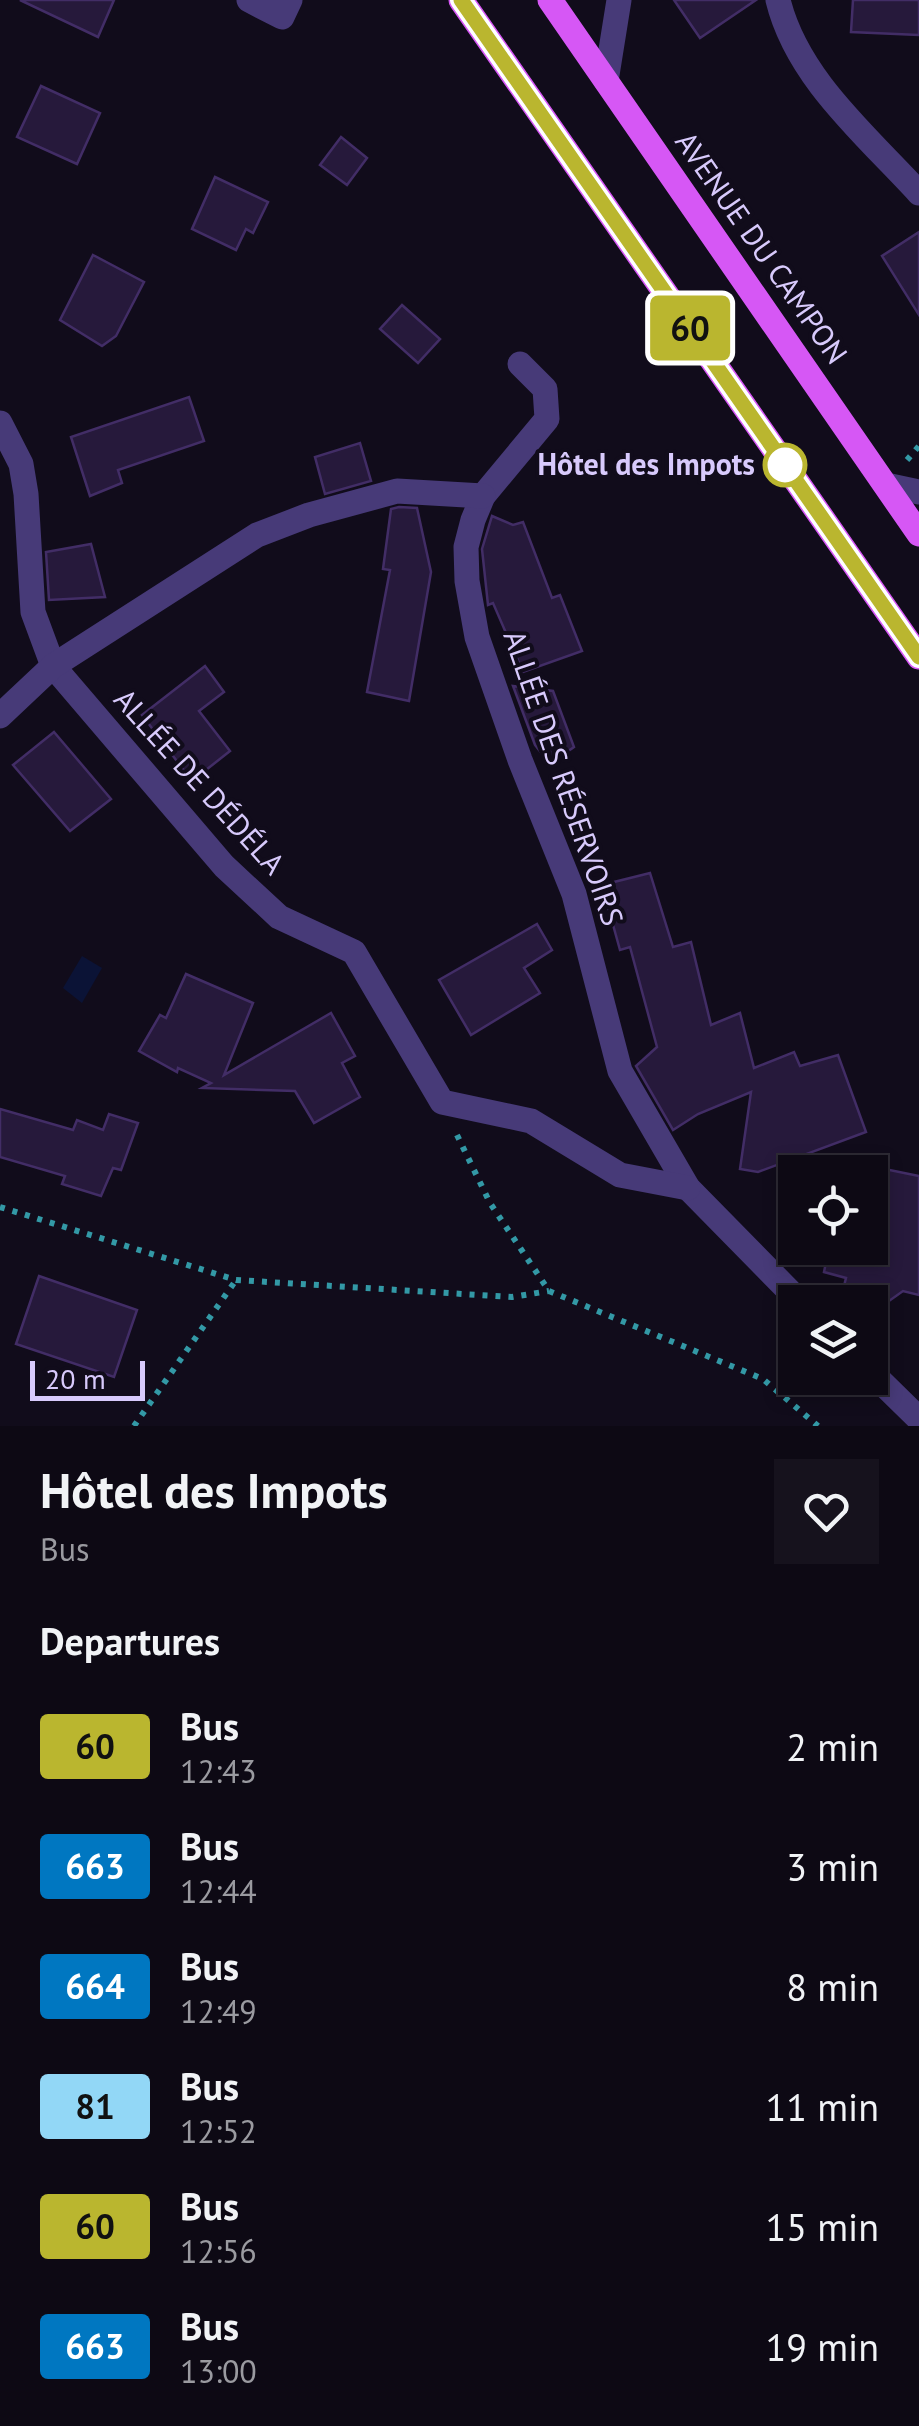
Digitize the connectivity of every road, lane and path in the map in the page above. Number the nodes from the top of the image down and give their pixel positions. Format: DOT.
graph roads {
  1 [pos="249,0"];
  2 [pos="290,0"];
  3 [pos="460,0"];
  4 [pos="550,0"];
  5 [pos="619,0"];
  6 [pos="778,0"];
  7 [pos="606,81"];
  8 [pos="919,192"];
  9 [pos="520,364"];
  10 [pos="0,423"];
  11 [pos="886,485"];
  12 [pos="919,492"];
  13 [pos="483,496"];
  14 [pos="919,534"];
  15 [pos="919,657"];
  16 [pos="53,666"];
  17 [pos="0,716"];
  18 [pos="442,1102"];
  19 [pos="688,1188"];
  20 [pos="0,1207"];
  21 [pos="236,1280"];
  22 [pos="783,1285"];
  23 [pos="549,1292"];
  24 [pos="888,1389"];
  25 [pos="919,1419"];
  26 [pos="134,1426"];
  27 [pos="818,1426"];
  1 -- 2 [label="street"];
  3 -- 15 [label="main road"];
  4 -- 7 [label="main road, AVENUE DU CAMPON"];
  5 -- 7 [label="street"];
  6 -- 8 [label="street"];
  7 -- 11 [label="main road, AVENUE DU CAMPON"];
  9 -- 13 [label="street, ALLÉE DES RÉSERVOIRS"];
  10 -- 16 [label="street, ALLÉE DE DÉDÉLA"];
  11 -- 12 [label="street"];
  11 -- 14 [label="main road, AVENUE DU CAMPON"];
  13 -- 16 [label="street"];
  13 -- 19 [label="street, ALLÉE DES RÉSERVOIRS"];
  16 -- 17 [label="street"];
  16 -- 18 [label="street, ALLÉE DE DÉDÉLA"];
  18 -- 19 [label="street"];
  18 -- 23 [label="path"];
  19 -- 22 [label="street, ALLÉE DES RÉSERVOIRS"];
  20 -- 21 [label="path"];
  21 -- 23 [label="path"];
  21 -- 26 [label="path"];
  23 -- 27 [label="path"];
  24 -- 25 [label="street"];
}
